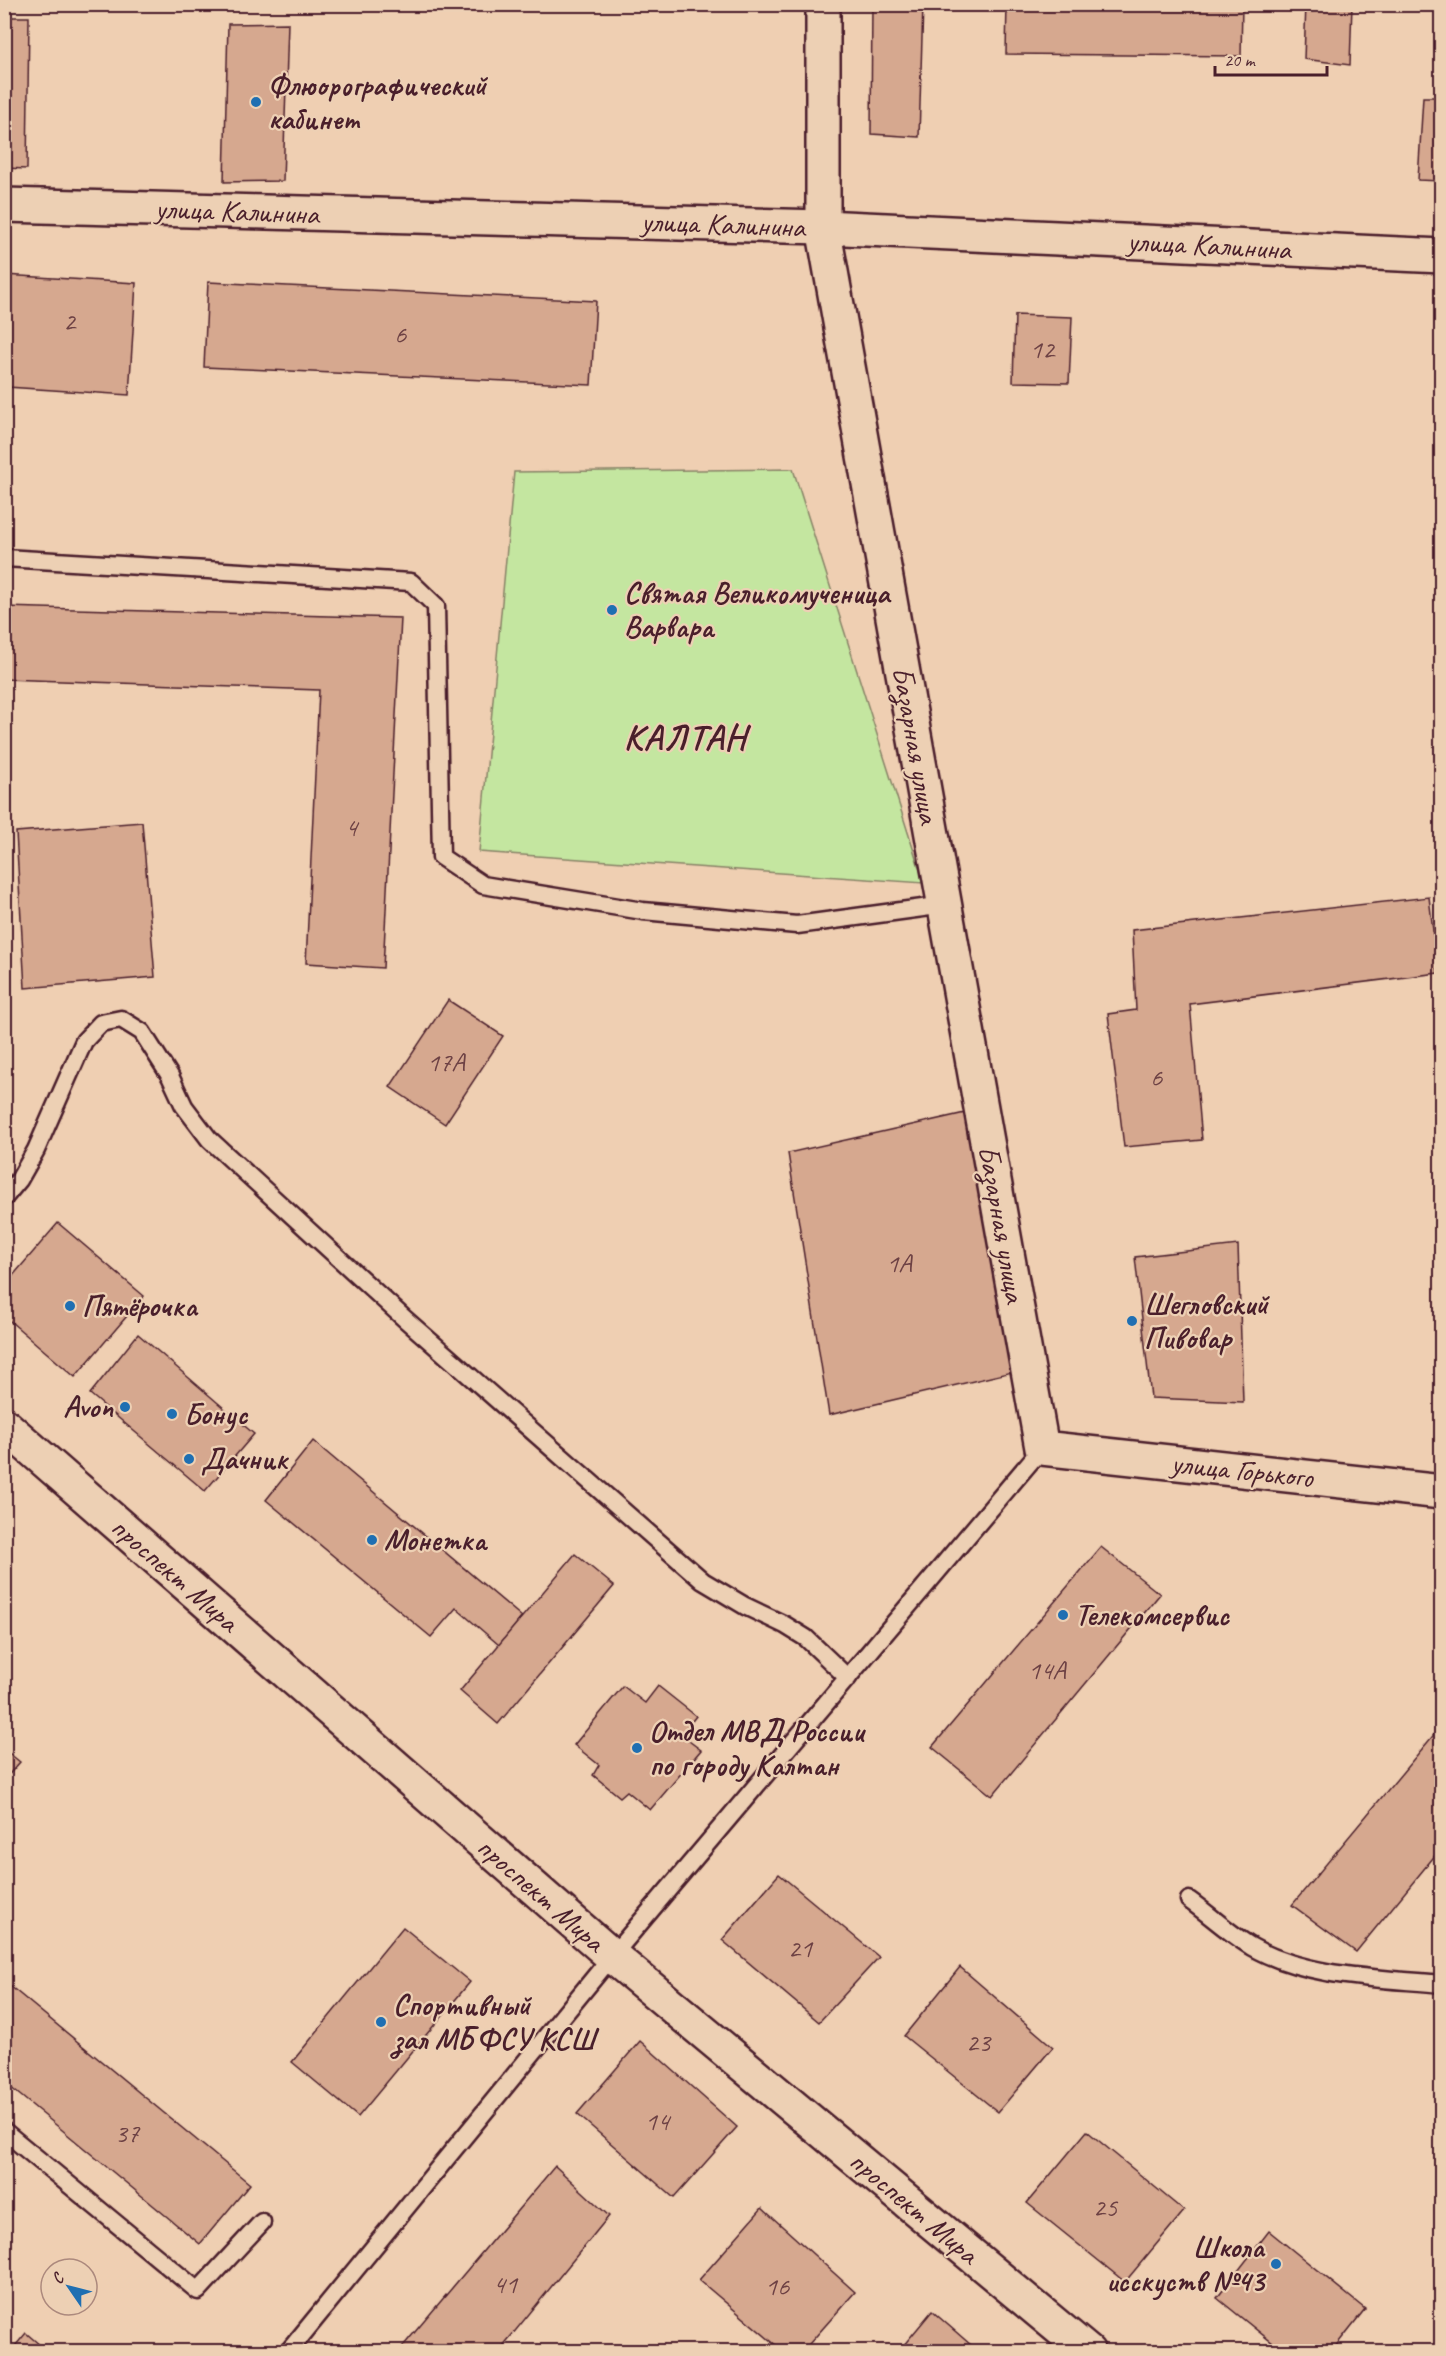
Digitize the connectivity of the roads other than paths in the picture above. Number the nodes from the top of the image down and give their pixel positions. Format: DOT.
graph roads {
  1 [pos="823,4"];
  2 [pos="4,205"];
  3 [pos="823,227"];
  4 [pos="1442,256"];
  5 [pos="4,558"];
  6 [pos="945,905"];
  7 [pos="4,1198"];
  8 [pos="4,1425"];
  9 [pos="1042,1448"];
  10 [pos="1442,1492"];
  11 [pos="848,1678"];
  12 [pos="1190,1900"];
  13 [pos="612,1956"];
  14 [pos="1442,1984"];
  15 [pos="4,2131"];
  16 [pos="262,2222"];
  17 [pos="288,2352"];
  18 [pos="1088,2352"];
  1 -- 3 [label="street, Базарная улица"];
  2 -- 3 [label="street, улица Калинина"];
  3 -- 4 [label="street, улица Калинина"];
  3 -- 6 [label="street, Базарная улица"];
  5 -- 6 [label="lane"];
  6 -- 9 [label="street, Базарная улица"];
  7 -- 11 [label="lane"];
  8 -- 13 [label="street, проспект Мира"];
  9 -- 10 [label="street, улица Горького"];
  9 -- 11 [label="lane"];
  11 -- 13 [label="lane"];
  12 -- 14 [label="lane"];
  13 -- 17 [label="lane"];
  13 -- 18 [label="street, проспект Мира"];
  15 -- 16 [label="lane"];
}
